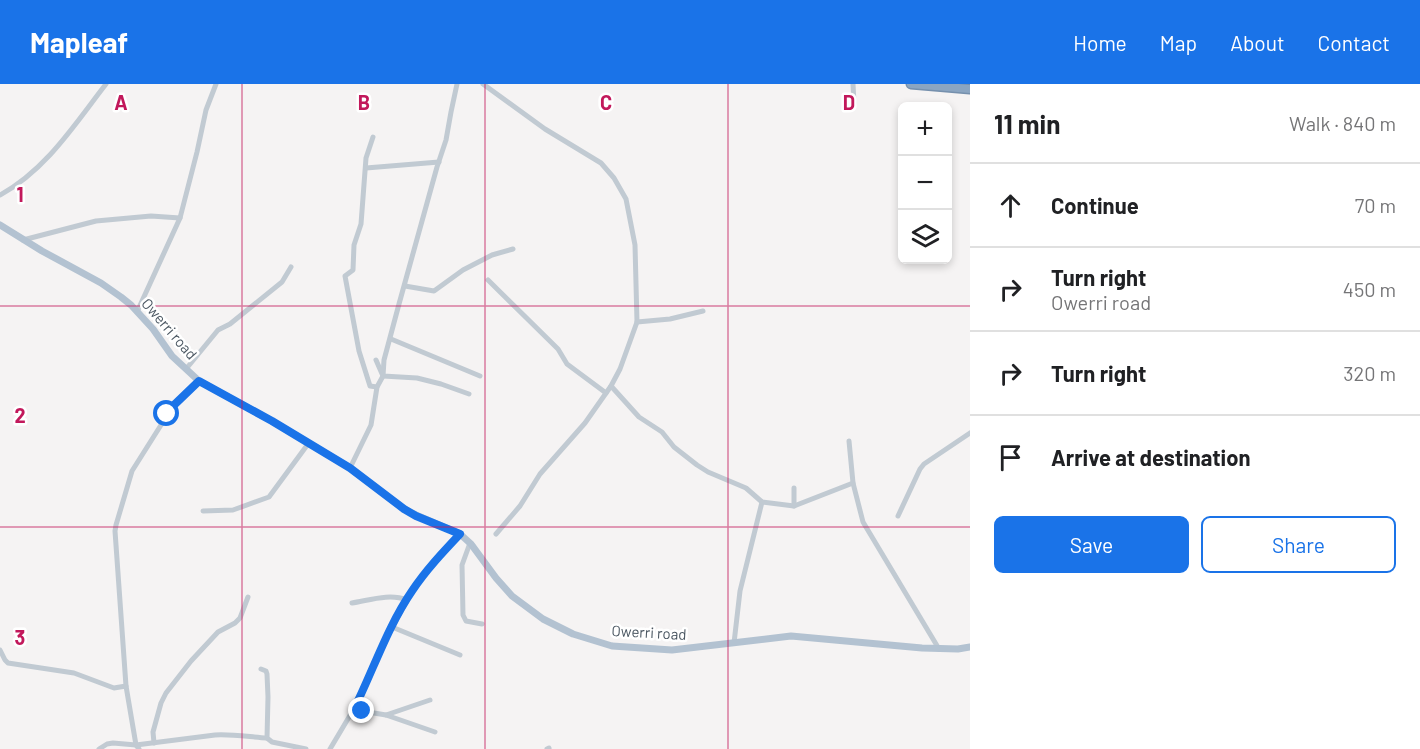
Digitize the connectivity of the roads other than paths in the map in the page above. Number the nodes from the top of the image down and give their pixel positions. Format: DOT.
graph roads {
  1 [pos="106,84"];
  2 [pos="216,84"];
  3 [pos="457,84"];
  4 [pos="483,84"];
  5 [pos="853,84"];
  6 [pos="911,84"];
  7 [pos="970,89"];
  8 [pos="853,107"];
  9 [pos="373,137"];
  10 [pos="439,162"];
  11 [pos="366,168"];
  12 [pos="0,195"];
  13 [pos="180,218"];
  14 [pos="0,225"];
  15 [pos="24,240"];
  16 [pos="513,249"];
  17 [pos="291,267"];
  18 [pos="488,280"];
  19 [pos="405,286"];
  20 [pos="704,311"];
  21 [pos="137,312"];
  22 [pos="638,322"];
  23 [pos="391,339"];
  24 [pos="376,360"];
  25 [pos="186,369"];
  26 [pos="383,376"];
  27 [pos="480,376"];
  28 [pos="199,381"];
  29 [pos="611,386"];
  30 [pos="377,387"];
  31 [pos="606,393"];
  32 [pos="469,394"];
  33 [pos="970,433"];
  34 [pos="849,441"];
  35 [pos="308,444"];
  36 [pos="350,468"];
  37 [pos="853,483"];
  38 [pos="794,488"];
  39 [pos="762,502"];
  40 [pos="794,506"];
  41 [pos="203,511"];
  42 [pos="898,516"];
  43 [pos="460,534"];
  44 [pos="496,534"];
  45 [pos="470,543"];
  46 [pos="248,597"];
  47 [pos="407,600"];
  48 [pos="352,603"];
  49 [pos="482,624"];
  50 [pos="392,627"];
  51 [pos="734,643"];
  52 [pos="970,647"];
  53 [pos="939,649"];
  54 [pos="0,650"];
  55 [pos="460,654"];
  56 [pos="261,669"];
  57 [pos="126,686"];
  58 [pos="430,700"];
  59 [pos="355,707"];
  60 [pos="386,715"];
  61 [pos="435,732"];
  62 [pos="267,738"];
  63 [pos="154,743"];
  64 [pos="138,747"];
  65 [pos="332,748"];
  66 [pos="99,749"];
  67 [pos="306,749"];
  1 -- 12 [label="street"];
  2 -- 13 [label="street"];
  3 -- 10 [label="street"];
  4 -- 22 [label="street"];
  5 -- 8 [label="street"];
  6 -- 7 [label="highway"];
  9 -- 11 [label="street"];
  10 -- 11 [label="street"];
  10 -- 19 [label="street"];
  11 -- 30 [label="street"];
  13 -- 15 [label="street"];
  13 -- 21 [label="street"];
  14 -- 15 [label="main road, Owerri road"];
  15 -- 21 [label="main road, Owerri road"];
  16 -- 19 [label="street"];
  17 -- 25 [label="street"];
  18 -- 31 [label="street"];
  19 -- 23 [label="street"];
  20 -- 22 [label="street"];
  21 -- 25 [label="main road, Owerri road"];
  22 -- 29 [label="street"];
  23 -- 26 [label="street"];
  23 -- 27 [label="street"];
  24 -- 26 [label="street"];
  25 -- 28 [label="main road, Owerri road"];
  26 -- 30 [label="street"];
  26 -- 32 [label="street"];
  28 -- 35 [label="main road, Owerri road"];
  28 -- 57 [label="street"];
  29 -- 31 [label="street"];
  29 -- 39 [label="street"];
  30 -- 36 [label="street"];
  31 -- 44 [label="street"];
  33 -- 42 [label="street"];
  34 -- 37 [label="street"];
  35 -- 36 [label="main road, Owerri road"];
  35 -- 41 [label="street"];
  36 -- 43 [label="main road, Owerri road"];
  37 -- 40 [label="street"];
  37 -- 53 [label="street"];
  38 -- 40 [label="street"];
  39 -- 40 [label="street"];
  39 -- 51 [label="street"];
  43 -- 45 [label="main road, Owerri road"];
  43 -- 47 [label="street"];
  45 -- 49 [label="street"];
  45 -- 51 [label="main road, Owerri road"];
  46 -- 63 [label="street"];
  47 -- 48 [label="street"];
  47 -- 50 [label="street"];
  50 -- 55 [label="street"];
  50 -- 59 [label="street"];
  51 -- 53 [label="main road, Owerri road"];
  52 -- 53 [label="main road, Owerri road"];
  54 -- 57 [label="street"];
  56 -- 62 [label="street"];
  57 -- 64 [label="street"];
  58 -- 60 [label="street"];
  59 -- 60 [label="street"];
  59 -- 65 [label="street"];
  60 -- 61 [label="street"];
  62 -- 63 [label="street"];
  62 -- 67 [label="street"];
  63 -- 64 [label="street"];
  64 -- 66 [label="street"];
}
